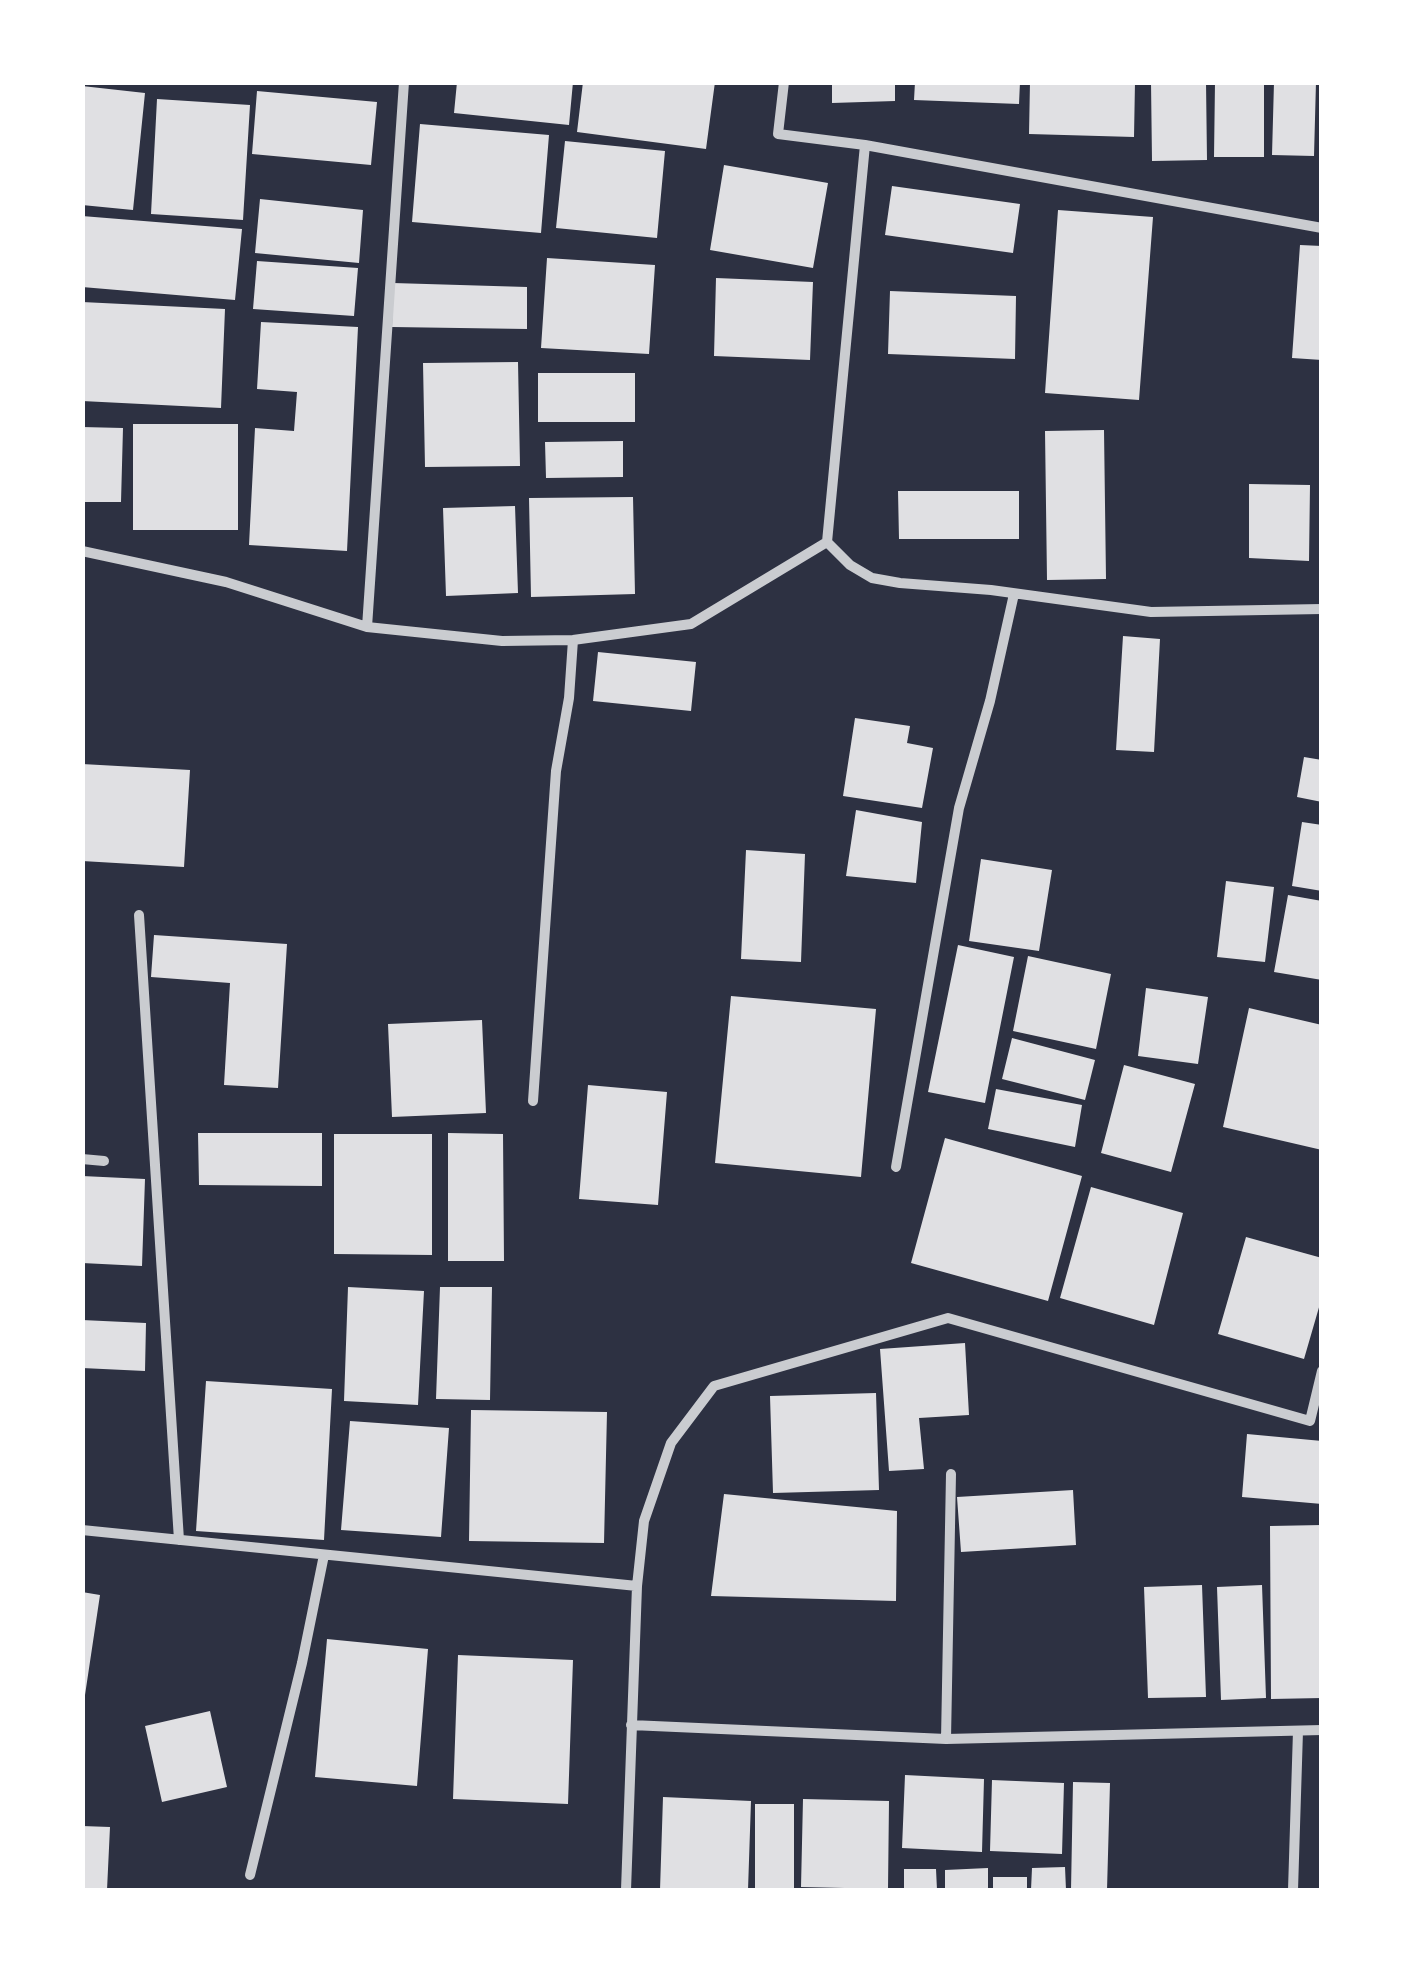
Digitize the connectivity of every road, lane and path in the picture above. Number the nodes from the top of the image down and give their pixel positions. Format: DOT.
graph roads {
  1 [pos="404,82"];
  2 [pos="784,82"];
  3 [pos="865,145"];
  4 [pos="1322,228"];
  5 [pos="827,542"];
  6 [pos="82,551"];
  7 [pos="1014,594"];
  8 [pos="1322,610"];
  9 [pos="368,627"];
  10 [pos="573,640"];
  11 [pos="139,915"];
  12 [pos="533,1101"];
  13 [pos="82,1159"];
  14 [pos="104,1161"];
  15 [pos="896,1167"];
  16 [pos="1322,1371"];
  17 [pos="952,1474"];
  18 [pos="82,1530"];
  19 [pos="178,1540"];
  20 [pos="324,1555"];
  21 [pos="637,1586"];
  22 [pos="632,1724"];
  23 [pos="1298,1730"];
  24 [pos="1322,1730"];
  25 [pos="946,1739"];
  26 [pos="250,1876"];
  27 [pos="626,1890"];
  28 [pos="1293,1890"];
  1 -- 9 [label="street"];
  2 -- 3 [label="street"];
  3 -- 4 [label="street"];
  3 -- 5 [label="street"];
  5 -- 7 [label="street"];
  5 -- 10 [label="street"];
  6 -- 9 [label="street"];
  7 -- 8 [label="street"];
  7 -- 15 [label="street"];
  9 -- 10 [label="street"];
  10 -- 12 [label="street"];
  11 -- 19 [label="street"];
  13 -- 14 [label="street"];
  16 -- 21 [label="street"];
  17 -- 25 [label="street"];
  18 -- 19 [label="street"];
  19 -- 20 [label="street"];
  20 -- 21 [label="street"];
  20 -- 26 [label="street"];
  21 -- 22 [label="street"];
  22 -- 25 [label="street"];
  22 -- 27 [label="street"];
  23 -- 24 [label="street"];
  23 -- 25 [label="street"];
  23 -- 28 [label="street"];
}
